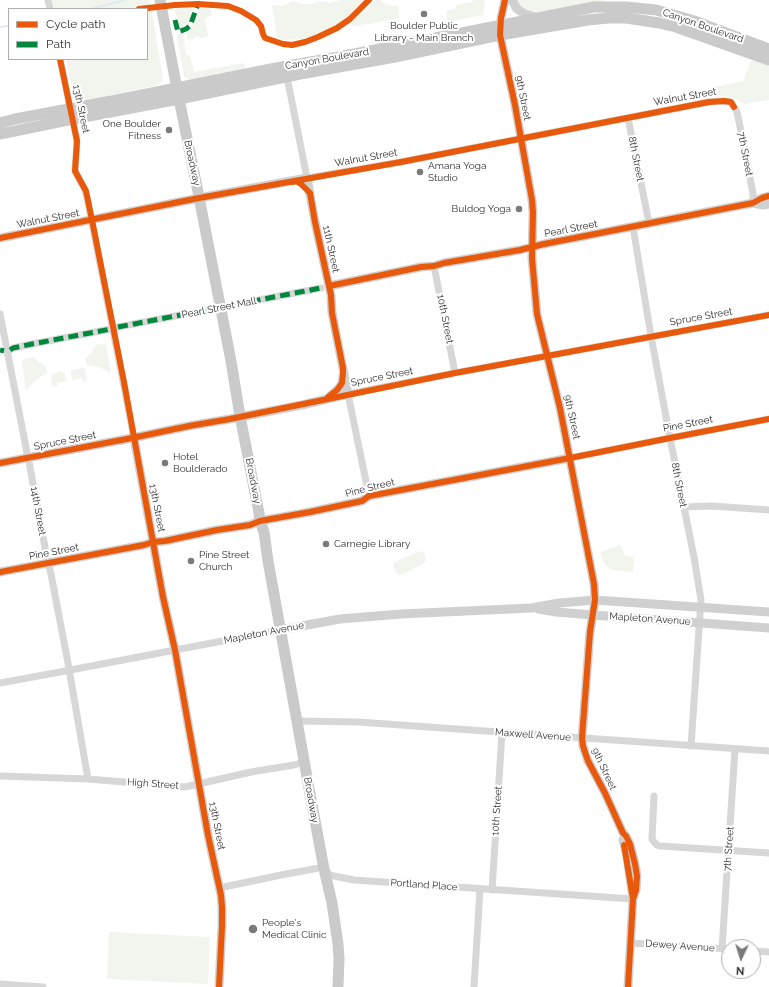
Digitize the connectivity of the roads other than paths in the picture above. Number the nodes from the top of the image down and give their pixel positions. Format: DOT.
graph roads {
  1 [pos="160,0"];
  2 [pos="505,0"];
  3 [pos="512,0"];
  4 [pos="538,18"];
  5 [pos="500,30"];
  6 [pos="769,49"];
  7 [pos="60,60"];
  8 [pos="769,60"];
  9 [pos="287,77"];
  10 [pos="177,88"];
  11 [pos="179,100"];
  12 [pos="734,107"];
  13 [pos="72,114"];
  14 [pos="628,118"];
  15 [pos="0,123"];
  16 [pos="0,134"];
  17 [pos="521,138"];
  18 [pos="307,178"];
  19 [pos="288,182"];
  20 [pos="310,193"];
  21 [pos="769,196"];
  22 [pos="199,198"];
  23 [pos="753,203"];
  24 [pos="769,204"];
  25 [pos="92,220"];
  26 [pos="649,223"];
  27 [pos="633,227"];
  28 [pos="0,238"];
  29 [pos="532,246"];
  30 [pos="434,266"];
  31 [pos="325,287"];
  32 [pos="220,308"];
  33 [pos="0,314"];
  34 [pos="769,315"];
  35 [pos="651,336"];
  36 [pos="5,350"];
  37 [pos="548,356"];
  38 [pos="343,368"];
  39 [pos="455,373"];
  40 [pos="348,394"];
  41 [pos="325,399"];
  42 [pos="240,416"];
  43 [pos="769,419"];
  44 [pos="133,434"];
  45 [pos="670,438"];
  46 [pos="28,458"];
  47 [pos="570,458"];
  48 [pos="0,463"];
  49 [pos="368,496"];
  50 [pos="684,508"];
  51 [pos="769,510"];
  52 [pos="260,521"];
  53 [pos="153,542"];
  54 [pos="48,563"];
  55 [pos="0,572"];
  56 [pos="595,600"];
  57 [pos="531,608"];
  58 [pos="700,608"];
  59 [pos="769,612"];
  60 [pos="593,615"];
  61 [pos="699,623"];
  62 [pos="769,628"];
  63 [pos="280,630"];
  64 [pos="175,650"];
  65 [pos="69,670"];
  66 [pos="0,683"];
  67 [pos="297,720"];
  68 [pos="502,733"];
  69 [pos="582,738"];
  70 [pos="691,746"];
  71 [pos="735,749"];
  72 [pos="769,751"];
  73 [pos="304,762"];
  74 [pos="0,776"];
  75 [pos="88,780"];
  76 [pos="199,783"];
  77 [pos="654,796"];
  78 [pos="728,851"];
  79 [pos="769,853"];
  80 [pos="324,869"];
  81 [pos="219,888"];
  82 [pos="480,889"];
  83 [pos="492,890"];
  84 [pos="633,899"];
  85 [pos="726,939"];
  86 [pos="631,943"];
  87 [pos="721,949"];
  88 [pos="0,984"];
  89 [pos="43,987"];
  90 [pos="219,987"];
  91 [pos="338,987"];
  92 [pos="474,987"];
  93 [pos="628,987"];
  1 -- 10 [label="main road, Broadway"];
  2 -- 5 [label="street, 9th Street"];
  3 -- 4 [label="street"];
  4 -- 5 [label="main road, Canyon Boulevard"];
  4 -- 6 [label="main road, Canyon Boulevard"];
  5 -- 8 [label="main road, Canyon Boulevard"];
  5 -- 9 [label="main road, Canyon Boulevard"];
  5 -- 10 [label="main road, Canyon Boulevard"];
  5 -- 17 [label="street, 9th Street"];
  7 -- 13 [label="street, 13th Street"];
  9 -- 11 [label="main road, Canyon Boulevard"];
  9 -- 18 [label="street, 11th Street"];
  10 -- 11 [label="main road, Broadway"];
  10 -- 13 [label="main road, Canyon Boulevard"];
  11 -- 13 [label="main road, Canyon Boulevard"];
  11 -- 22 [label="main road, Broadway"];
  12 -- 14 [label="street, Walnut Street"];
  12 -- 23 [label="street, 7th Street"];
  13 -- 15 [label="main road, Canyon Boulevard"];
  13 -- 16 [label="main road, Canyon Boulevard"];
  13 -- 25 [label="street, 13th Street"];
  14 -- 17 [label="street, Walnut Street"];
  14 -- 26 [label="street, 8th Street"];
  17 -- 18 [label="street, Walnut Street"];
  17 -- 29 [label="street, 9th Street"];
  18 -- 19 [label="street, Walnut Street"];
  18 -- 20 [label="street, 11th Street"];
  19 -- 20 [label="street"];
  19 -- 22 [label="street, Walnut Street"];
  20 -- 31 [label="street, 11th Street"];
  21 -- 23 [label="street, Pearl Street"];
  22 -- 25 [label="street, Walnut Street"];
  22 -- 32 [label="main road, Broadway"];
  23 -- 24 [label="street, Pearl Street"];
  23 -- 26 [label="street, Pearl Street"];
  25 -- 28 [label="street, Walnut Street"];
  25 -- 44 [label="street, 13th Street"];
  26 -- 27 [label="street, Pearl Street"];
  27 -- 29 [label="street, Pearl Street"];
  27 -- 35 [label="street, 8th Street"];
  29 -- 30 [label="street, Pearl Street"];
  29 -- 37 [label="street, 9th Street"];
  30 -- 31 [label="street, Pearl Street"];
  30 -- 39 [label="street, 10th Street"];
  31 -- 32 [label="street, Pearl Street Mall"];
  31 -- 38 [label="street, 11th Street"];
  32 -- 36 [label="street, Pearl Street Mall"];
  32 -- 42 [label="main road, Broadway"];
  33 -- 46 [label="street, 14th Street"];
  34 -- 35 [label="street, Spruce Street"];
  35 -- 37 [label="street, Spruce Street"];
  35 -- 45 [label="street, 8th Street"];
  37 -- 39 [label="street, Spruce Street"];
  37 -- 47 [label="street, 9th Street"];
  38 -- 40 [label="street, 11th Street"];
  38 -- 41 [label="street"];
  39 -- 40 [label="street, Spruce Street"];
  40 -- 41 [label="street, Spruce Street"];
  40 -- 49 [label="street, 11th Street"];
  41 -- 42 [label="street, Spruce Street"];
  42 -- 44 [label="street, Spruce Street"];
  42 -- 52 [label="main road, Broadway"];
  43 -- 45 [label="street, Pine Street"];
  44 -- 46 [label="street, Spruce Street"];
  44 -- 53 [label="street, 13th Street"];
  45 -- 47 [label="street, Pine Street"];
  45 -- 50 [label="street, 8th Street"];
  46 -- 48 [label="street, Spruce Street"];
  46 -- 54 [label="street, 14th Street"];
  47 -- 49 [label="street, Pine Street"];
  47 -- 56 [label="street, 9th Street"];
  49 -- 52 [label="street, Pine Street"];
  50 -- 51 [label="street"];
  50 -- 58 [label="street, 8th Street"];
  52 -- 53 [label="street, Pine Street"];
  52 -- 63 [label="main road, Broadway"];
  53 -- 54 [label="street, Pine Street"];
  53 -- 64 [label="street, 13th Street"];
  54 -- 55 [label="street, Pine Street"];
  54 -- 65 [label="street, 14th Street"];
  56 -- 57 [label="street, Mapleton Avenue"];
  56 -- 58 [label="street, Mapleton Avenue"];
  56 -- 60 [label="street, 9th Street"];
  57 -- 60 [label="street, Mapleton Avenue"];
  57 -- 63 [label="street, Mapleton Avenue"];
  58 -- 59 [label="street, Mapleton Avenue"];
  58 -- 61 [label="street, 8th Street"];
  60 -- 61 [label="street, Mapleton Avenue"];
  60 -- 69 [label="street, 9th Street"];
  61 -- 62 [label="street, Mapleton Avenue"];
  61 -- 70 [label="street, 8th Street"];
  63 -- 64 [label="street, Mapleton Avenue"];
  63 -- 67 [label="main road, Broadway"];
  64 -- 65 [label="street, Mapleton Avenue"];
  64 -- 76 [label="street, 13th Street"];
  65 -- 66 [label="street, Mapleton Avenue"];
  65 -- 75 [label="street, 14th Street"];
  67 -- 68 [label="street, Maxwell Avenue"];
  67 -- 73 [label="main road, Broadway"];
  68 -- 69 [label="street, Maxwell Avenue"];
  68 -- 83 [label="street, 10th Street"];
  69 -- 70 [label="street, Maxwell Avenue"];
  69 -- 84 [label="street, 9th Street"];
  70 -- 71 [label="street, Maxwell Avenue"];
  71 -- 72 [label="street, Maxwell Avenue"];
  71 -- 78 [label="street, 7th Street"];
  73 -- 76 [label="street, High Street"];
  73 -- 80 [label="main road, Broadway"];
  74 -- 75 [label="street, High Street"];
  75 -- 76 [label="street, High Street"];
  76 -- 81 [label="street, 13th Street"];
  77 -- 78 [label="street"];
  78 -- 79 [label="street"];
  78 -- 85 [label="street, 7th Street"];
  80 -- 81 [label="street"];
  80 -- 82 [label="street, Portland Place"];
  80 -- 91 [label="main road, Broadway"];
  81 -- 90 [label="street, 13th Street"];
  82 -- 83 [label="street, Portland Place"];
  82 -- 92 [label="street"];
  83 -- 84 [label="street, Portland Place"];
  84 -- 86 [label="street, 9th Street"];
  86 -- 87 [label="street, Dewey Avenue"];
  86 -- 93 [label="street, 9th Street"];
  88 -- 89 [label="street"];
}
